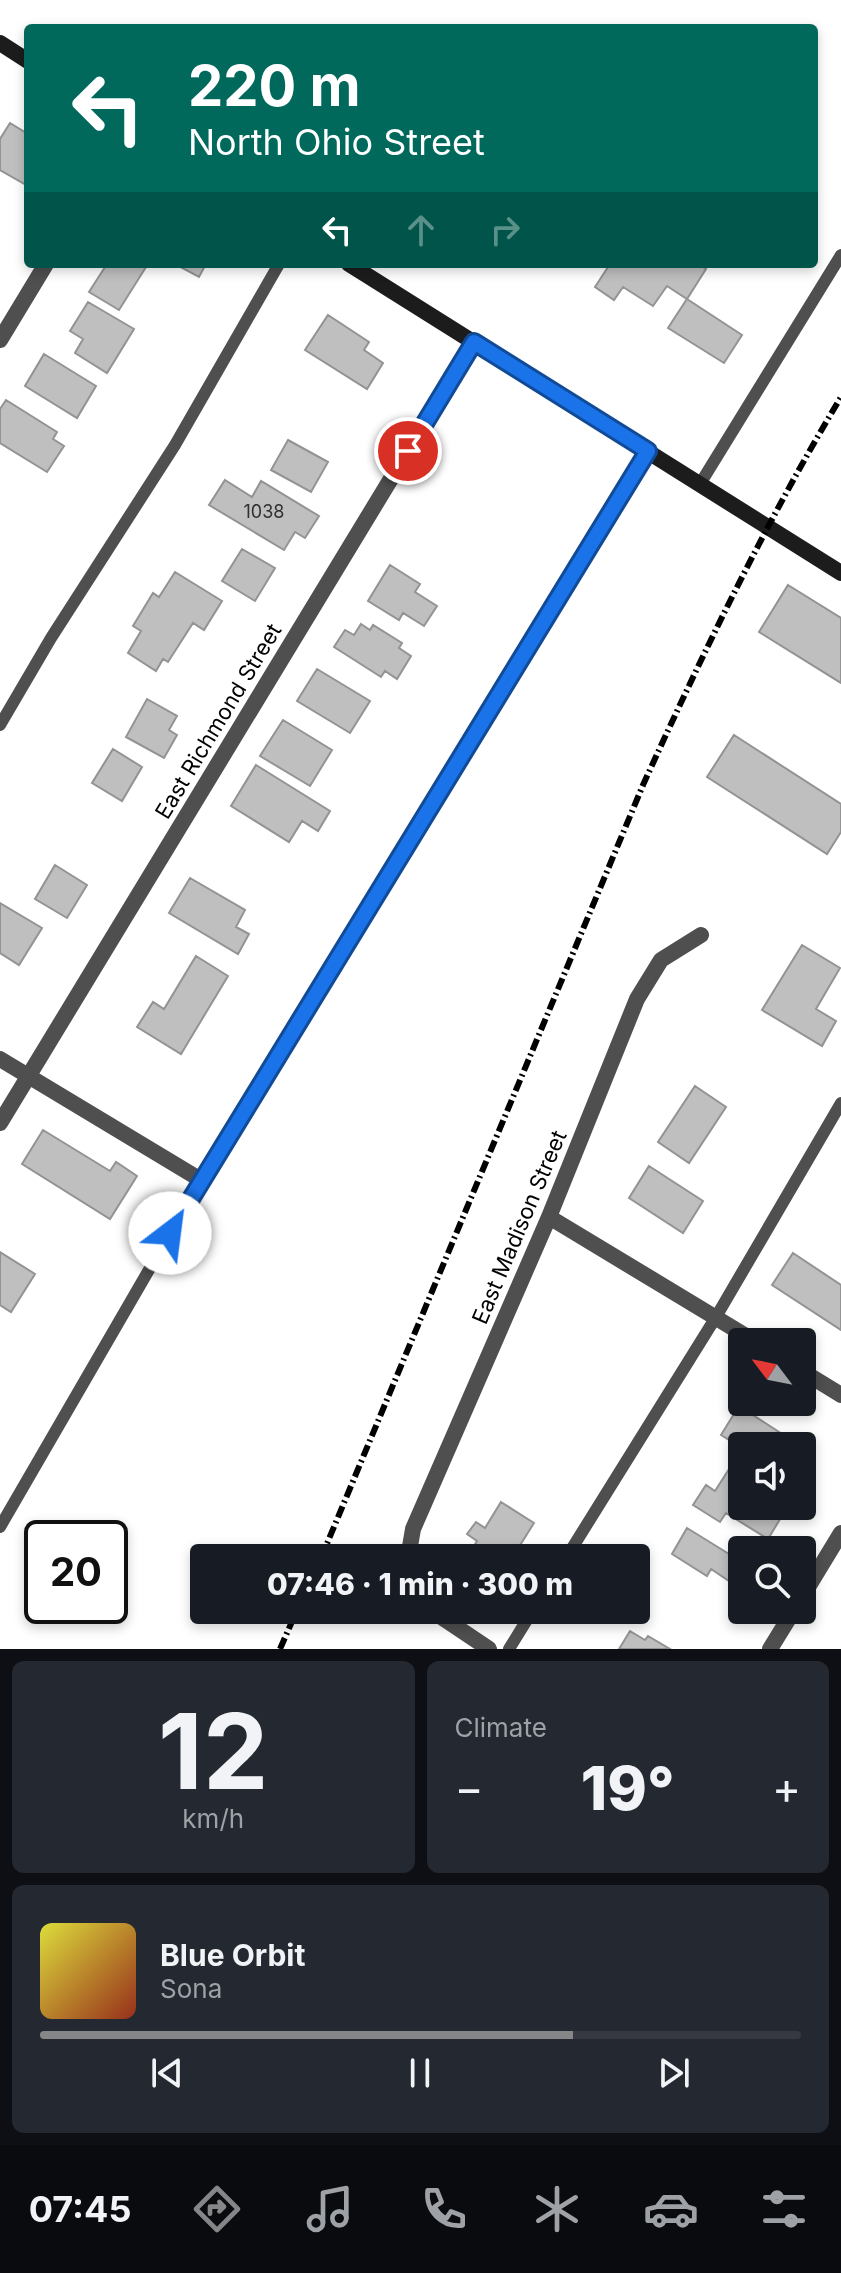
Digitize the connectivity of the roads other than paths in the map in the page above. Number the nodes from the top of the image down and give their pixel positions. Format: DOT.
graph roads {
  1 [pos="0,43"];
  2 [pos="24,58"];
  3 [pos="841,255"];
  4 [pos="44,268"];
  5 [pos="277,268"];
  6 [pos="355,268"];
  7 [pos="0,340"];
  8 [pos="474,342"];
  9 [pos="648,451"];
  10 [pos="700,484"];
  11 [pos="841,573"];
  12 [pos="0,725"];
  13 [pos="701,935"];
  14 [pos="0,1059"];
  15 [pos="29,1076"];
  16 [pos="841,1103"];
  17 [pos="0,1123"];
  18 [pos="201,1180"];
  19 [pos="549,1217"];
  20 [pos="716,1317"];
  21 [pos="734,1328"];
  22 [pos="816,1380"];
  23 [pos="841,1395"];
  24 [pos="0,1527"];
  25 [pos="841,1533"];
  26 [pos="410,1544"];
  27 [pos="575,1544"];
  28 [pos="816,1574"];
  29 [pos="451,1624"];
  30 [pos="524,1624"];
  31 [pos="785,1624"];
  32 [pos="489,1649"];
  33 [pos="509,1649"];
  34 [pos="770,1649"];
  1 -- 2 [label="street"];
  3 -- 10 [label="lane"];
  4 -- 7 [label="street"];
  5 -- 12 [label="lane"];
  6 -- 8 [label="street"];
  8 -- 9 [label="street"];
  8 -- 15 [label="street, East Richmond Street"];
  9 -- 10 [label="street"];
  9 -- 18 [label="lane"];
  10 -- 11 [label="street"];
  13 -- 19 [label="street, East Madison Street"];
  14 -- 15 [label="street"];
  15 -- 17 [label="street, East Richmond Street"];
  15 -- 18 [label="street"];
  16 -- 20 [label="lane"];
  18 -- 24 [label="lane"];
  19 -- 20 [label="street"];
  19 -- 26 [label="street, East Madison Street"];
  20 -- 21 [label="street"];
  20 -- 27 [label="lane"];
  22 -- 23 [label="street"];
  25 -- 28 [label="street"];
  29 -- 32 [label="street"];
  30 -- 33 [label="lane"];
  31 -- 34 [label="street"];
}
